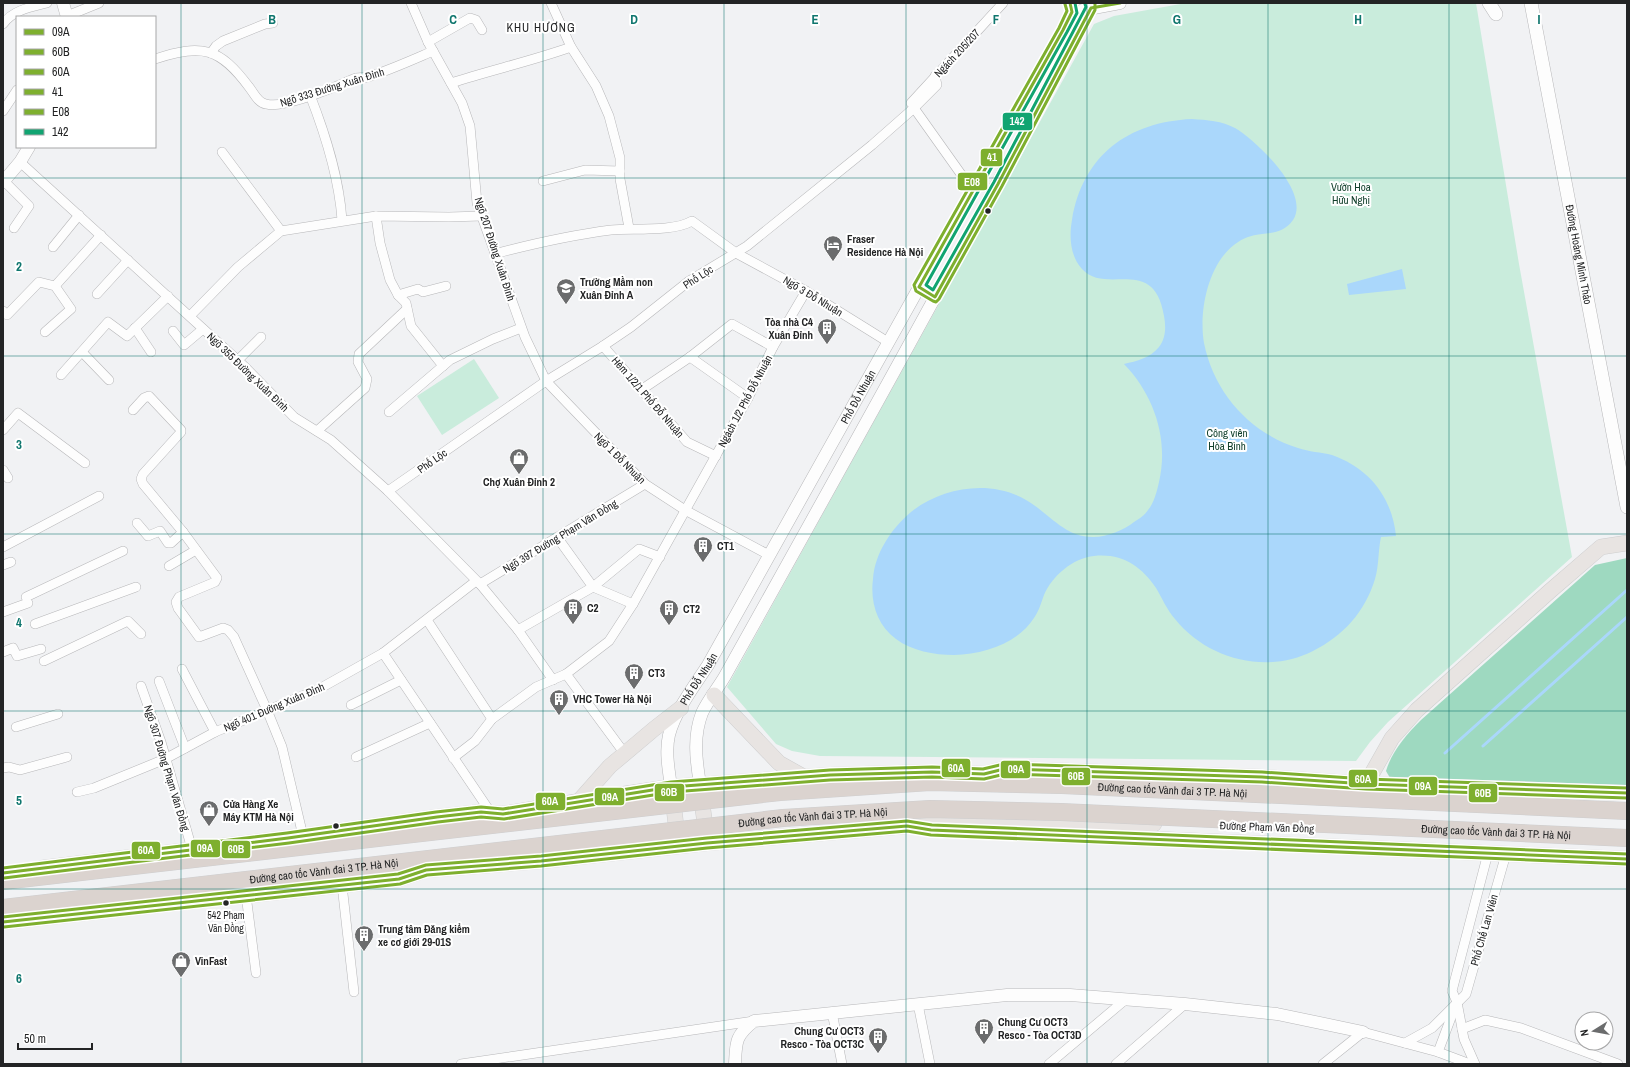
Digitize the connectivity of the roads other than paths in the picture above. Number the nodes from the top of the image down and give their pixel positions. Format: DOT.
graph roads {
  1 [pos="48,3"];
  2 [pos="63,3"];
  3 [pos="99,3"];
  4 [pos="411,3"];
  5 [pos="551,3"];
  6 [pos="1003,3"];
  7 [pos="1120,3"];
  8 [pos="1531,3"];
  9 [pos="1090,6"];
  10 [pos="1071,7"];
  11 [pos="67,16"];
  12 [pos="273,23"];
  13 [pos="3,24"];
  14 [pos="482,30"];
  15 [pos="428,42"];
  16 [pos="571,47"];
  17 [pos="433,51"];
  18 [pos="211,53"];
  19 [pos="156,59"];
  20 [pos="936,76"];
  21 [pos="451,83"];
  22 [pos="16,92"];
  23 [pos="310,95"];
  24 [pos="912,105"];
  25 [pos="3,111"];
  26 [pos="28,148"];
  27 [pos="222,152"];
  28 [pos="20,162"];
  29 [pos="620,171"];
  30 [pos="3,181"];
  31 [pos="543,181"];
  32 [pos="973,191"];
  33 [pos="79,215"];
  34 [pos="376,216"];
  35 [pos="481,216"];
  36 [pos="342,220"];
  37 [pos="14,228"];
  38 [pos="629,228"];
  39 [pos="282,231"];
  40 [pos="101,235"];
  41 [pos="53,247"];
  42 [pos="736,253"];
  43 [pos="494,254"];
  44 [pos="128,260"];
  45 [pos="55,286"];
  46 [pos="446,286"];
  47 [pos="919,288"];
  48 [pos="806,291"];
  49 [pos="97,294"];
  50 [pos="398,295"];
  51 [pos="168,296"];
  52 [pos="935,297"];
  53 [pos="407,309"];
  54 [pos="3,311"];
  55 [pos="190,316"];
  56 [pos="135,328"];
  57 [pos="521,328"];
  58 [pos="203,329"];
  59 [pos="173,331"];
  60 [pos="45,332"];
  61 [pos="261,337"];
  62 [pos="888,342"];
  63 [pos="604,346"];
  64 [pos="773,347"];
  65 [pos="82,352"];
  66 [pos="151,352"];
  67 [pos="690,357"];
  68 [pos="238,360"];
  69 [pos="443,366"];
  70 [pos="62,375"];
  71 [pos="109,380"];
  72 [pos="546,381"];
  73 [pos="641,390"];
  74 [pos="748,398"];
  75 [pos="133,410"];
  76 [pos="389,412"];
  77 [pos="3,430"];
  78 [pos="317,432"];
  79 [pos="716,456"];
  80 [pos="85,463"];
  81 [pos="645,484"];
  82 [pos="388,492"];
  83 [pos="99,496"];
  84 [pos="1627,507"];
  85 [pos="685,510"];
  86 [pos="137,523"];
  87 [pos="182,532"];
  88 [pos="558,537"];
  89 [pos="1627,543"];
  90 [pos="3,547"];
  91 [pos="196,550"];
  92 [pos="123,551"];
  93 [pos="769,555"];
  94 [pos="660,557"];
  95 [pos="169,566"];
  96 [pos="478,583"];
  97 [pos="593,586"];
  98 [pos="136,587"];
  99 [pos="633,604"];
  100 [pos="3,612"];
  101 [pos="427,620"];
  102 [pos="35,624"];
  103 [pos="518,630"];
  104 [pos="141,634"];
  105 [pos="41,649"];
  106 [pos="3,652"];
  107 [pos="383,653"];
  108 [pos="44,661"];
  109 [pos="182,669"];
  110 [pos="566,674"];
  111 [pos="401,680"];
  112 [pos="553,680"];
  113 [pos="159,681"];
  114 [pos="141,686"];
  115 [pos="714,695"];
  116 [pos="351,705"];
  117 [pos="681,708"];
  118 [pos="267,710"];
  119 [pos="58,714"];
  120 [pos="492,719"];
  121 [pos="430,723"];
  122 [pos="16,727"];
  123 [pos="215,732"];
  124 [pos="186,748"];
  125 [pos="625,754"];
  126 [pos="67,757"];
  127 [pos="356,757"];
  128 [pos="453,758"];
  129 [pos="165,759"];
  130 [pos="3,768"];
  131 [pos="984,774"];
  132 [pos="804,777"];
  133 [pos="700,784"];
  134 [pos="1366,784"];
  135 [pos="671,787"];
  136 [pos="77,792"];
  137 [pos="1627,793"];
  138 [pos="579,801"];
  139 [pos="1627,811"];
  140 [pos="497,814"];
  141 [pos="907,826"];
  142 [pos="303,836"];
  143 [pos="1627,838"];
  144 [pos="1627,842"];
  145 [pos="707,843"];
  146 [pos="679,846"];
  147 [pos="192,849"];
  148 [pos="1488,853"];
  149 [pos="1506,854"];
  150 [pos="1627,859"];
  151 [pos="426,870"];
  152 [pos="3,873"];
  153 [pos="3,881"];
  154 [pos="342,885"];
  155 [pos="246,895"];
  156 [pos="3,908"];
  157 [pos="3,913"];
  158 [pos="3,922"];
  159 [pos="256,973"];
  160 [pos="354,992"];
  161 [pos="1125,1000"];
  162 [pos="1457,1002"];
  163 [pos="918,1004"];
  164 [pos="1185,1004"];
  165 [pos="832,1012"];
  166 [pos="754,1021"];
  167 [pos="1462,1029"];
  168 [pos="1363,1032"];
  169 [pos="1405,1043"];
  170 [pos="1438,1052"];
  171 [pos="461,1064"];
  172 [pos="735,1064"];
  173 [pos="842,1064"];
  174 [pos="930,1064"];
  175 [pos="1049,1064"];
  176 [pos="1116,1064"];
  177 [pos="1323,1064"];
  178 [pos="1470,1064"];
  179 [pos="1475,1064"];
  180 [pos="1618,1064"];
  1 -- 13 [label="street"];
  2 -- 11 [label="street"];
  3 -- 11 [label="street"];
  4 -- 15 [label="street, Ngõ 207 Đường Xuân Đỉnh"];
  5 -- 16 [label="street"];
  6 -- 20 [label="street, Ngách 205/207"];
  7 -- 9 [label="street"];
  8 -- 84 [label="main road, Đường Hoàng Minh Thảo"];
  9 -- 10 [label="street"];
  9 -- 52 [label="street, Phố Đỗ Nhuận"];
  10 -- 32 [label="street, Phố Đỗ Nhuận"];
  12 -- 18 [label="street"];
  14 -- 15 [label="street"];
  15 -- 17 [label="street, Ngõ 207 Đường Xuân Đỉnh"];
  16 -- 21 [label="street"];
  16 -- 29 [label="street"];
  17 -- 21 [label="street, Ngõ 207 Đường Xuân Đỉnh"];
  17 -- 23 [label="street, Ngõ 333 Đường Xuân Đỉnh"];
  18 -- 19 [label="street, Ngõ 333 Đường Xuân Đỉnh"];
  18 -- 23 [label="street, Ngõ 333 Đường Xuân Đỉnh"];
  20 -- 24 [label="street, Phố Lộc"];
  21 -- 35 [label="street, Ngõ 207 Đường Xuân Đỉnh"];
  22 -- 25 [label="street"];
  23 -- 36 [label="street"];
  24 -- 32 [label="street"];
  24 -- 42 [label="street, Phố Lộc"];
  26 -- 28 [label="street"];
  27 -- 39 [label="street"];
  28 -- 30 [label="street"];
  28 -- 33 [label="street, Ngõ 355 Đường Xuân Đỉnh"];
  29 -- 31 [label="street"];
  29 -- 38 [label="street"];
  30 -- 37 [label="street"];
  32 -- 47 [label="street, Phố Đỗ Nhuận"];
  33 -- 40 [label="street, Ngõ 355 Đường Xuân Đỉnh"];
  33 -- 41 [label="street"];
  34 -- 35 [label="street"];
  34 -- 36 [label="street"];
  34 -- 50 [label="street"];
  35 -- 43 [label="street, Ngõ 207 Đường Xuân Đỉnh"];
  36 -- 39 [label="street"];
  38 -- 42 [label="street, Ngõ 3 Đỗ Nhuận"];
  38 -- 43 [label="street"];
  39 -- 55 [label="street"];
  40 -- 44 [label="street, Ngõ 355 Đường Xuân Đỉnh"];
  40 -- 45 [label="street"];
  42 -- 48 [label="street, Ngõ 3 Đỗ Nhuận"];
  42 -- 63 [label="street, Phố Lộc"];
  43 -- 57 [label="street, Ngõ 207 Đường Xuân Đỉnh"];
  44 -- 49 [label="street"];
  44 -- 51 [label="street, Ngõ 355 Đường Xuân Đỉnh"];
  45 -- 54 [label="street"];
  45 -- 60 [label="street"];
  46 -- 50 [label="street"];
  47 -- 52 [label="street"];
  47 -- 62 [label="street, Phố Đỗ Nhuận"];
  48 -- 62 [label="street, Ngõ 3 Đỗ Nhuận"];
  48 -- 64 [label="street, Ngách 1/2 Phố Đỗ Nhuận"];
  50 -- 53 [label="street"];
  51 -- 55 [label="street, Ngõ 355 Đường Xuân Đỉnh"];
  51 -- 56 [label="street"];
  52 -- 115 [label="street, Phố Đỗ Nhuận"];
  53 -- 69 [label="street"];
  53 -- 78 [label="street"];
  55 -- 58 [label="street, Ngõ 355 Đường Xuân Đỉnh"];
  56 -- 65 [label="street"];
  56 -- 66 [label="street"];
  57 -- 69 [label="street"];
  57 -- 72 [label="street, Ngõ 207 Đường Xuân Đỉnh"];
  58 -- 59 [label="street"];
  58 -- 68 [label="street, Ngõ 355 Đường Xuân Đỉnh"];
  61 -- 68 [label="street"];
  62 -- 93 [label="street, Phố Đỗ Nhuận"];
  63 -- 72 [label="street, Phố Lộc"];
  63 -- 73 [label="street, Hẻm 1/2/1 Phố Đỗ Nhuận"];
  64 -- 67 [label="street"];
  64 -- 74 [label="street, Ngách 1/2 Phố Đỗ Nhuận"];
  65 -- 70 [label="street"];
  65 -- 71 [label="street"];
  67 -- 73 [label="street"];
  67 -- 74 [label="street"];
  68 -- 78 [label="street, Ngõ 355 Đường Xuân Đỉnh"];
  69 -- 76 [label="street"];
  72 -- 81 [label="street, Ngõ 1 Đỗ Nhuận"];
  72 -- 82 [label="street, Phố Lộc"];
  73 -- 79 [label="street, Hẻm 1/2/1 Phố Đỗ Nhuận"];
  74 -- 79 [label="street, Ngách 1/2 Phố Đỗ Nhuận"];
  75 -- 87 [label="street"];
  77 -- 80 [label="street"];
  78 -- 82 [label="street, Ngõ 355 Đường Xuân Đỉnh"];
  79 -- 85 [label="street, Ngách 1/2 Phố Đỗ Nhuận"];
  81 -- 85 [label="street, Ngõ 1 Đỗ Nhuận"];
  81 -- 88 [label="street, Ngõ 397 Đường Phạm Văn Đồng"];
  82 -- 96 [label="street, Ngõ 355 Đường Xuân Đỉnh"];
  83 -- 90 [label="street"];
  85 -- 93 [label="street, Ngõ 1 Đỗ Nhuận"];
  85 -- 94 [label="street, Ngách 1/2 Phố Đỗ Nhuận"];
  86 -- 87 [label="street"];
  87 -- 91 [label="street"];
  88 -- 96 [label="street, Ngõ 397 Đường Phạm Văn Đồng"];
  88 -- 97 [label="street"];
  89 -- 134 [label="main road"];
  91 -- 95 [label="street"];
  91 -- 118 [label="street"];
  92 -- 100 [label="street"];
  93 -- 117 [label="street, Phố Đỗ Nhuận"];
  94 -- 97 [label="street"];
  94 -- 99 [label="street, Ngách 1/2 Phố Đỗ Nhuận"];
  96 -- 101 [label="street, Ngõ 401 Đường Xuân Đỉnh"];
  96 -- 103 [label="street, Ngõ 355 Đường Xuân Đỉnh"];
  97 -- 99 [label="street"];
  97 -- 103 [label="street"];
  98 -- 102 [label="street"];
  99 -- 110 [label="street, Ngách 1/2 Phố Đỗ Nhuận"];
  101 -- 107 [label="street, Ngõ 401 Đường Xuân Đỉnh"];
  101 -- 120 [label="street"];
  103 -- 112 [label="street, Ngõ 355 Đường Xuân Đỉnh"];
  104 -- 108 [label="street"];
  105 -- 106 [label="street"];
  107 -- 111 [label="street"];
  107 -- 118 [label="street, Ngõ 401 Đường Xuân Đỉnh"];
  109 -- 123 [label="street"];
  110 -- 112 [label="street, Ngách 1/2 Phố Đỗ Nhuận"];
  110 -- 125 [label="street"];
  111 -- 116 [label="street"];
  111 -- 121 [label="street"];
  112 -- 120 [label="street, Ngách 1/2 Phố Đỗ Nhuận"];
  113 -- 124 [label="street"];
  114 -- 129 [label="street, Ngõ 307 Đường Phạm Văn Đồng"];
  115 -- 132 [label="main road"];
  115 -- 133 [label="street, Phố Đỗ Nhuận"];
  117 -- 125 [label="main road"];
  117 -- 135 [label="street, Phố Đỗ Nhuận"];
  118 -- 123 [label="street, Ngõ 401 Đường Xuân Đỉnh"];
  118 -- 142 [label="street"];
  119 -- 122 [label="street"];
  120 -- 128 [label="street, Ngách 1/2 Phố Đỗ Nhuận"];
  121 -- 127 [label="street"];
  121 -- 128 [label="street"];
  123 -- 124 [label="street, Ngõ 401 Đường Xuân Đỉnh"];
  124 -- 129 [label="street, Ngõ 401 Đường Xuân Đỉnh"];
  125 -- 138 [label="main road"];
  126 -- 130 [label="street"];
  128 -- 140 [label="street"];
  129 -- 136 [label="street, Ngõ 401 Đường Xuân Đỉnh"];
  129 -- 147 [label="street, Ngõ 307 Đường Phạm Văn Đồng"];
  131 -- 132 [label="main road"];
  131 -- 134 [label="main road"];
  131 -- 139 [label="main road"];
  132 -- 133 [label="main road"];
  133 -- 135 [label="main road"];
  133 -- 145 [label="main road"];
  134 -- 137 [label="main road"];
  135 -- 138 [label="main road"];
  135 -- 146 [label="main road"];
  138 -- 140 [label="main road"];
  139 -- 153 [label="highway, Đường cao tốc Vành đai 3 TP. Hà Nội, bridge"];
  140 -- 142 [label="main road"];
  140 -- 153 [label="main road"];
  141 -- 144 [label="main road, Đường Phạm Văn Đồng"];
  141 -- 145 [label="main road, Đường Phạm Văn Đồng"];
  141 -- 148 [label="main road, Đường Phạm Văn Đồng"];
  142 -- 147 [label="main road"];
  143 -- 156 [label="highway, Đường cao tốc Vành đai 3 TP. Hà Nội, bridge"];
  145 -- 146 [label="main road, Đường Phạm Văn Đồng"];
  146 -- 151 [label="main road, Đường Phạm Văn Đồng"];
  147 -- 152 [label="main road"];
  148 -- 149 [label="main road, Đường Phạm Văn Đồng"];
  148 -- 162 [label="street, Phố Chế Lan Viên"];
  149 -- 150 [label="main road, Đường Phạm Văn Đồng"];
  149 -- 162 [label="street, Phố Chế Lan Viên"];
  151 -- 154 [label="main road, Đường Phạm Văn Đồng"];
  151 -- 157 [label="main road, Đường Phạm Văn Đồng"];
  154 -- 155 [label="main road, Đường Phạm Văn Đồng"];
  154 -- 160 [label="street"];
  155 -- 158 [label="main road, Đường Phạm Văn Đồng"];
  155 -- 159 [label="street"];
  161 -- 163 [label="street"];
  161 -- 164 [label="street"];
  161 -- 175 [label="street"];
  162 -- 167 [label="street"];
  162 -- 169 [label="street"];
  162 -- 170 [label="street, Phố Chế Lan Viên"];
  163 -- 165 [label="street"];
  163 -- 174 [label="street"];
  164 -- 168 [label="street"];
  164 -- 176 [label="street"];
  165 -- 166 [label="street"];
  165 -- 173 [label="street"];
  166 -- 171 [label="street"];
  166 -- 172 [label="street"];
  167 -- 179 [label="street"];
  167 -- 180 [label="street"];
  168 -- 169 [label="street"];
  168 -- 177 [label="street"];
  169 -- 170 [label="street"];
  170 -- 178 [label="street"];
}
